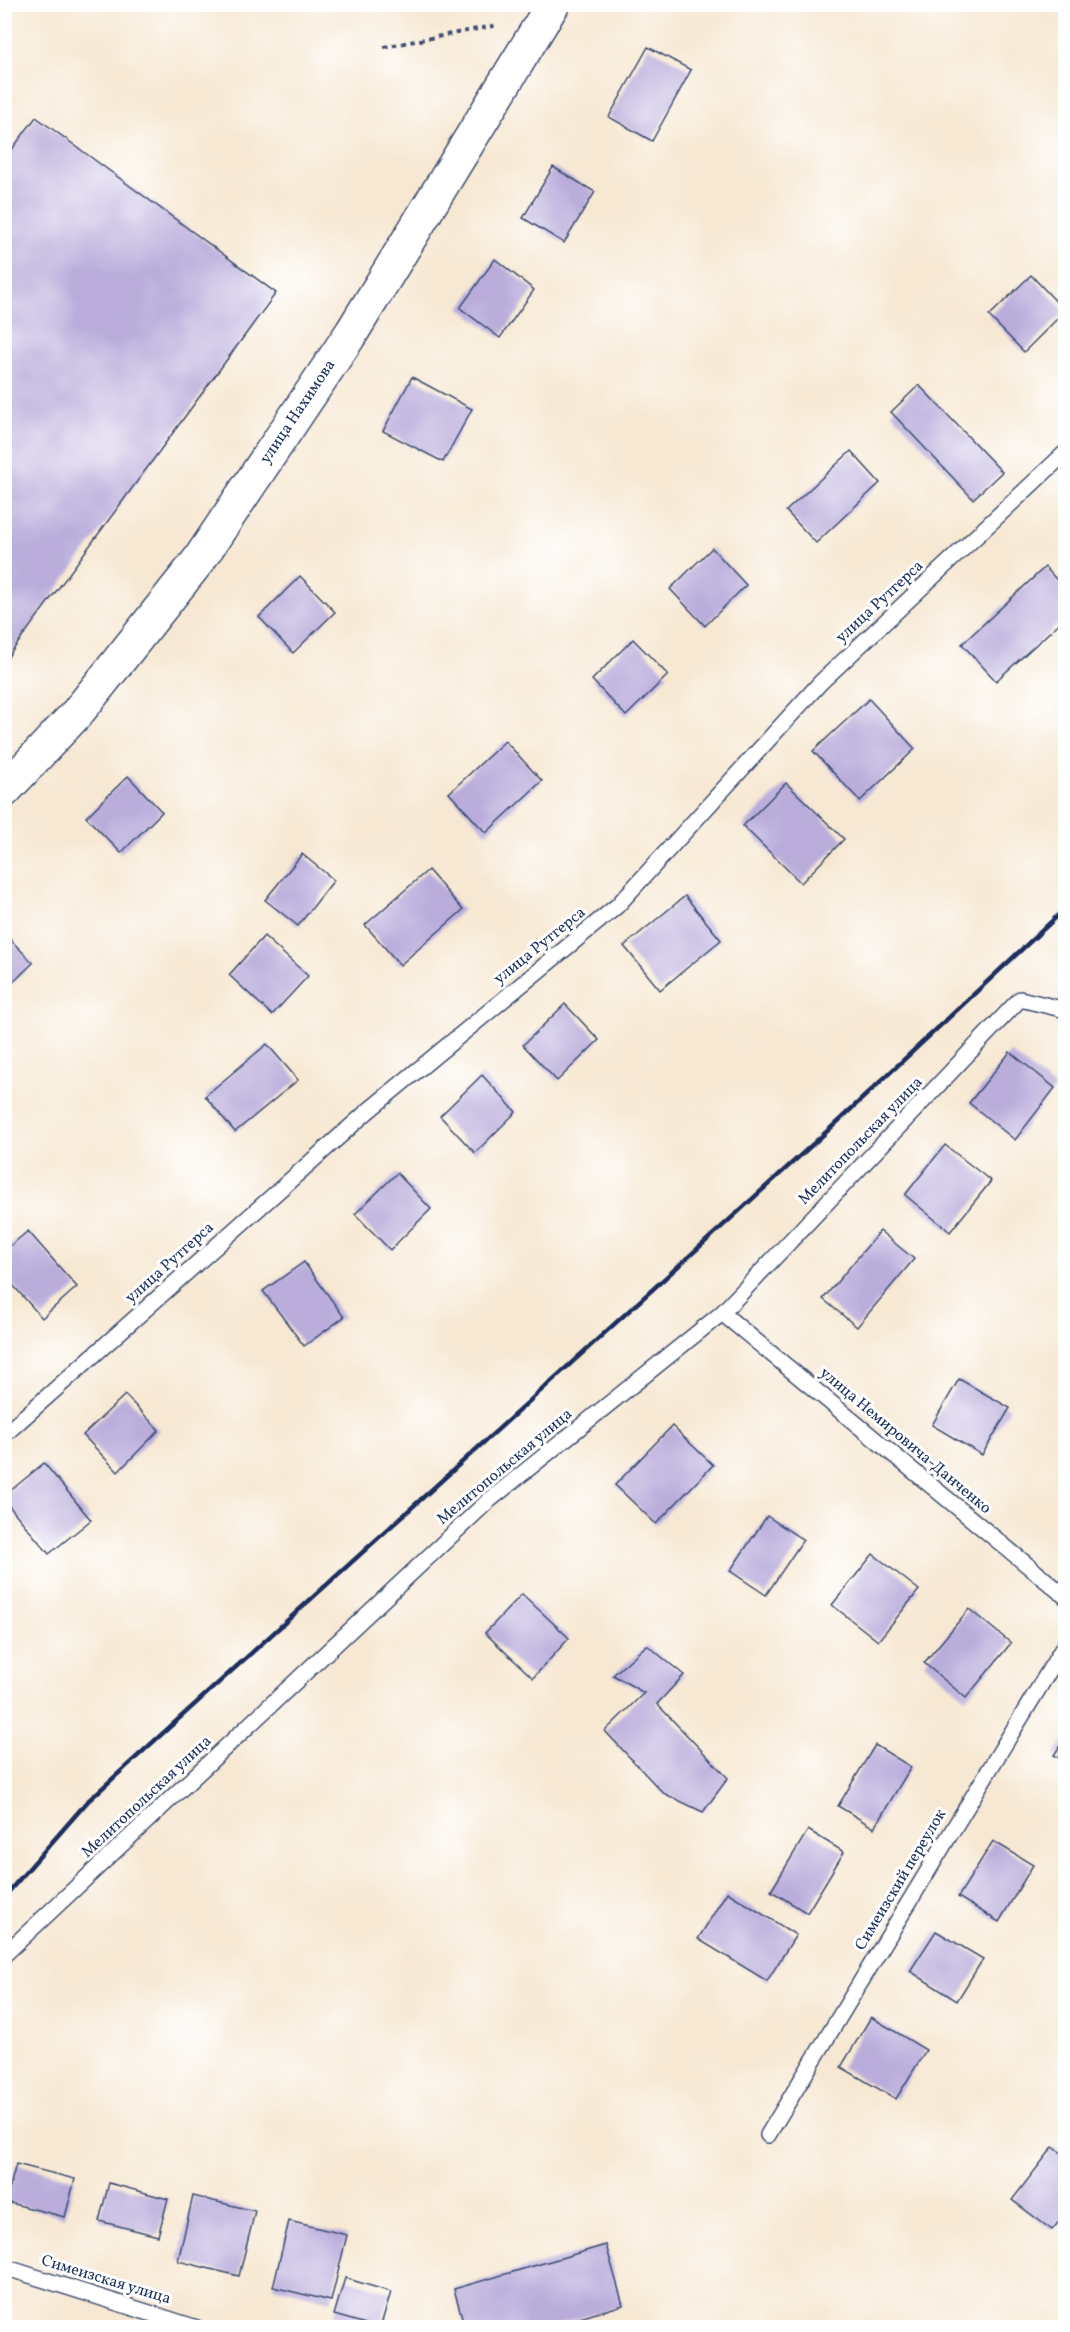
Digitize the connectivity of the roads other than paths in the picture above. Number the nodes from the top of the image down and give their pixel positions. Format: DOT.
graph roads {
  1 [pos="550,10"];
  2 [pos="1065,452"];
  3 [pos="4,791"];
  4 [pos="1065,1010"];
  5 [pos="722,1313"];
  6 [pos="4,1435"];
  7 [pos="1065,1597"];
  8 [pos="1065,1643"];
  9 [pos="4,1956"];
  10 [pos="768,2135"];
  11 [pos="4,2267"];
  12 [pos="198,2328"];
  1 -- 3 [label="main road, улица Нахимова"];
  2 -- 6 [label="lane, улица Рутгерса"];
  4 -- 5 [label="lane, Мелитопольская улица"];
  5 -- 7 [label="lane, улица Немировича-Данченко"];
  5 -- 9 [label="lane, Мелитопольская улица"];
  8 -- 10 [label="lane, Симеизский переулок"];
  11 -- 12 [label="lane, Симеизская улица"];
}
